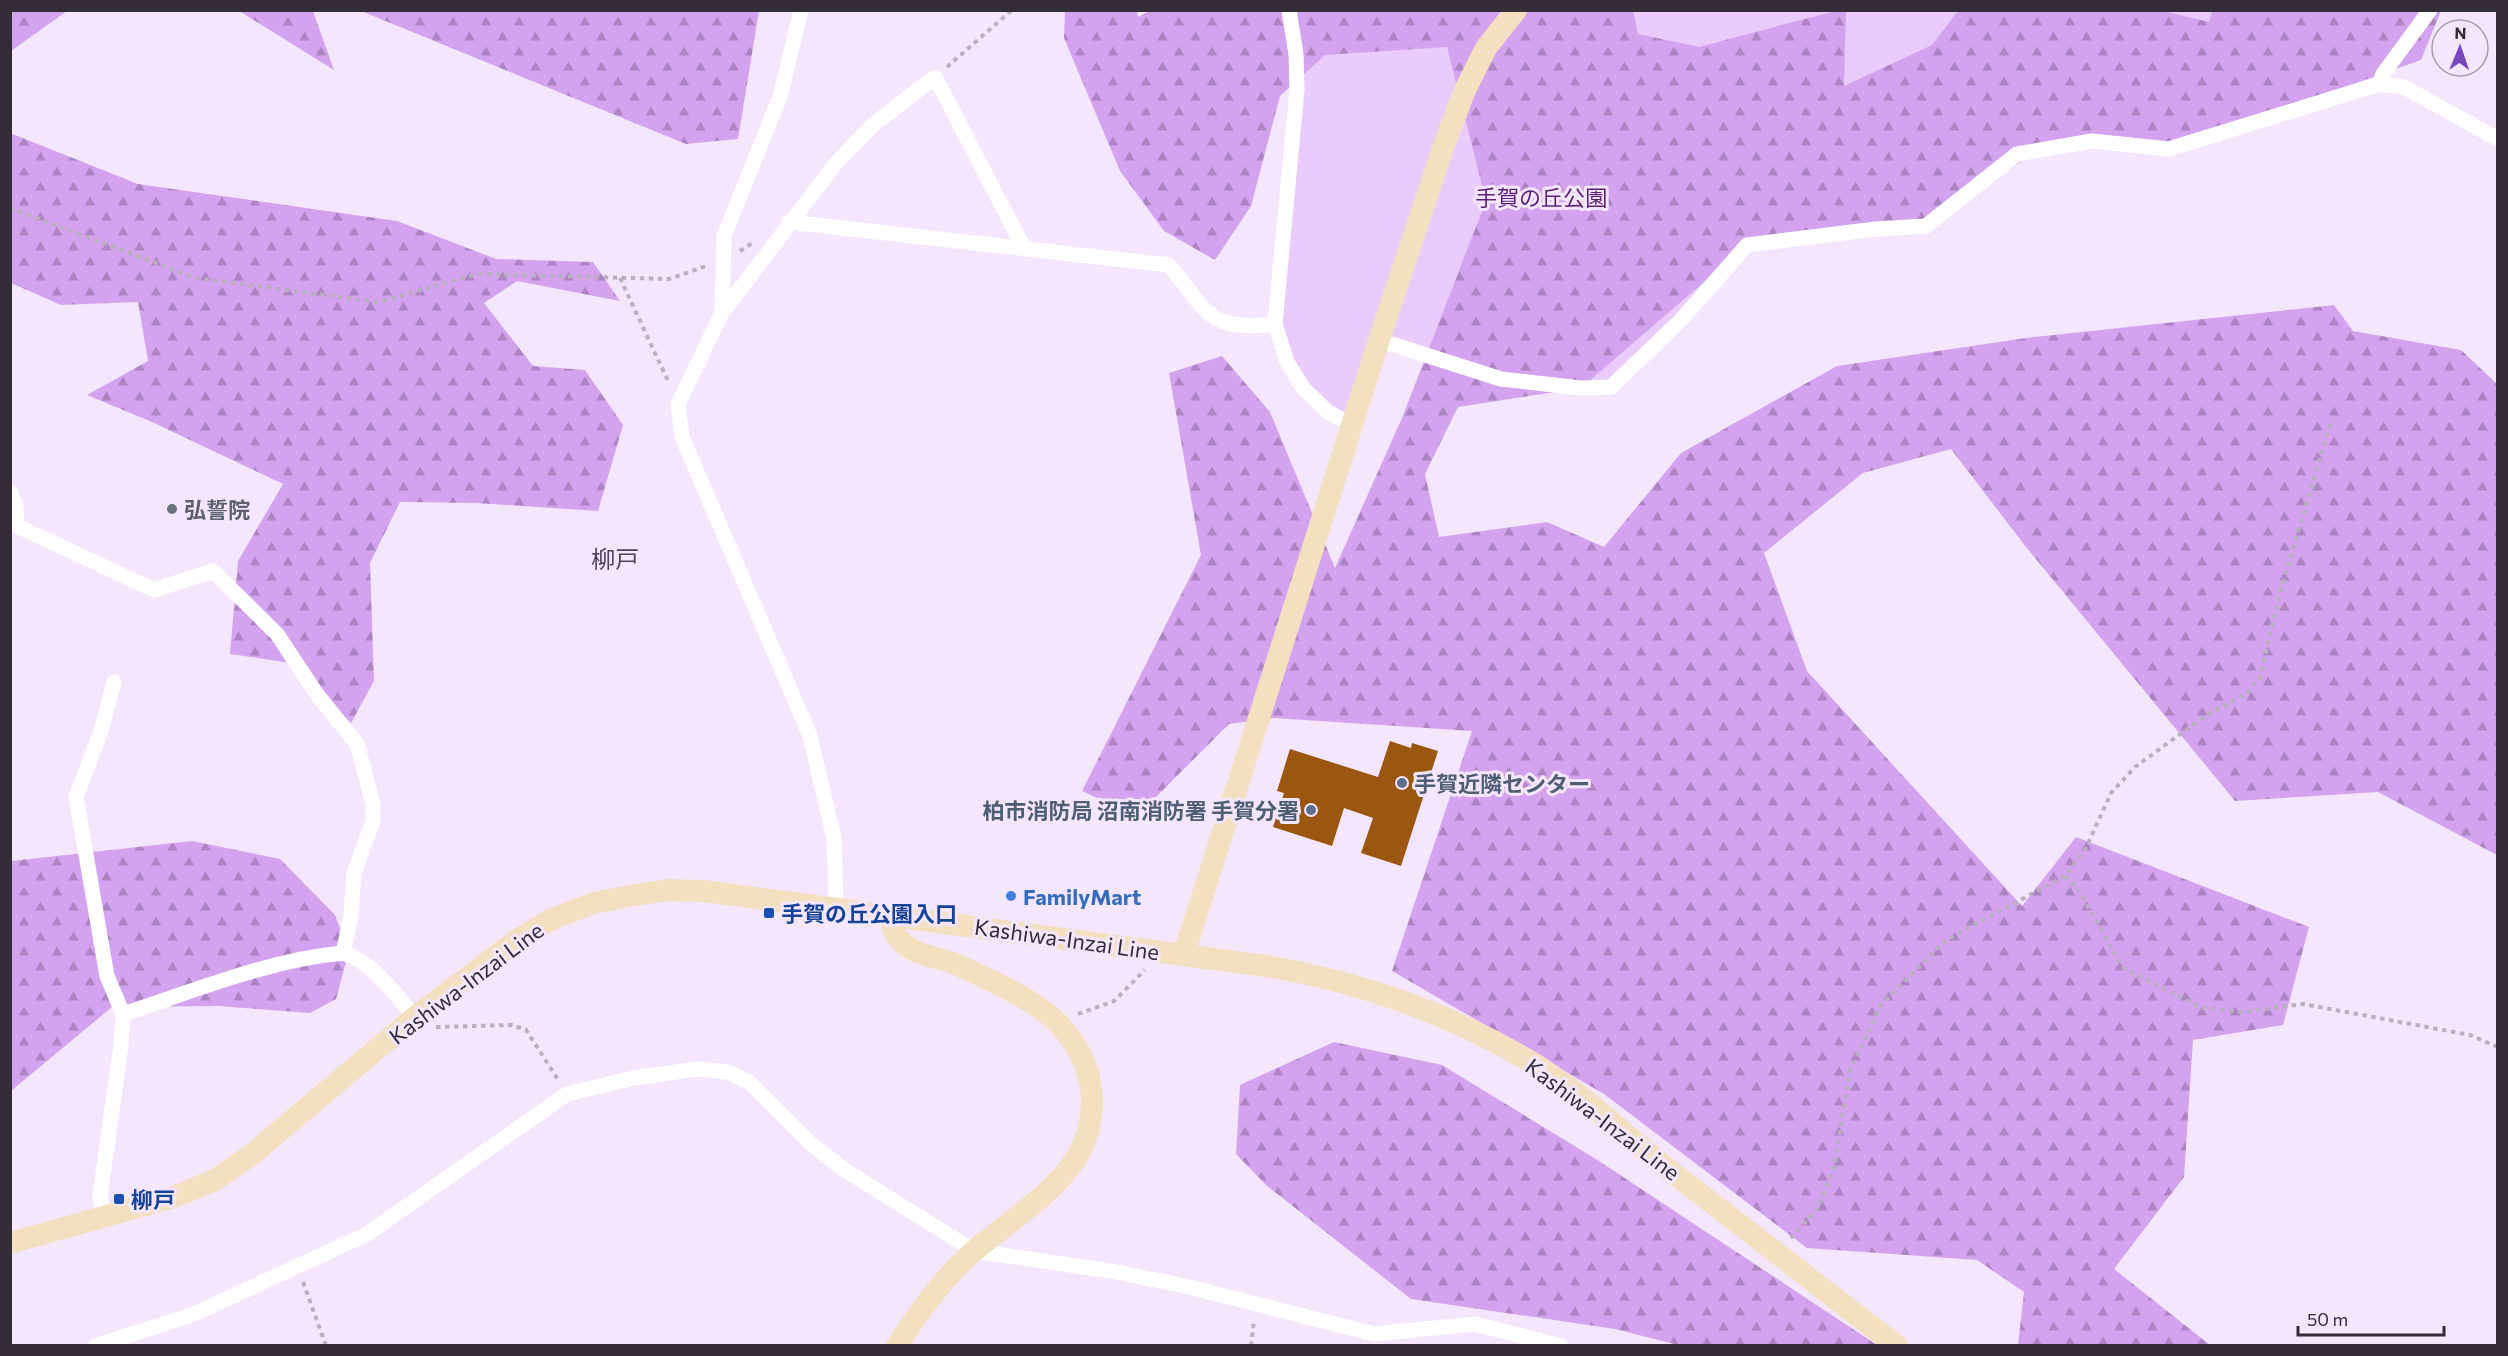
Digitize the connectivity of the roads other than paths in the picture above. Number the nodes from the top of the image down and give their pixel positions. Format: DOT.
graph roads {
  1 [pos="801,10"];
  2 [pos="1289,10"];
  3 [pos="1516,10"];
  4 [pos="2430,10"];
  5 [pos="2379,84"];
  6 [pos="2498,139"];
  7 [pos="789,222"];
  8 [pos="1024,248"];
  9 [pos="722,313"];
  10 [pos="1275,324"];
  11 [pos="1379,340"];
  12 [pos="1352,424"];
  13 [pos="10,492"];
  14 [pos="114,682"];
  15 [pos="836,907"];
  16 [pos="890,916"];
  17 [pos="343,954"];
  18 [pos="1184,954"];
  19 [pos="123,1014"];
  20 [pos="425,1022"];
  21 [pos="104,1217"];
  22 [pos="10,1243"];
  23 [pos="974,1251"];
  24 [pos="95,1346"];
  25 [pos="897,1346"];
  26 [pos="1561,1346"];
  27 [pos="1897,1346"];
  1 -- 9 [label="street"];
  2 -- 10 [label="street"];
  3 -- 11 [label="main road"];
  4 -- 5 [label="street"];
  5 -- 6 [label="street"];
  5 -- 11 [label="street"];
  7 -- 8 [label="street"];
  7 -- 8 [label="street"];
  7 -- 9 [label="street"];
  8 -- 10 [label="street"];
  9 -- 15 [label="street"];
  10 -- 12 [label="street"];
  11 -- 12 [label="main road"];
  12 -- 18 [label="main road"];
  13 -- 17 [label="street"];
  14 -- 19 [label="street"];
  15 -- 16 [label="main road, Kashiwa-Inzai Line"];
  15 -- 20 [label="main road, Kashiwa-Inzai Line"];
  16 -- 18 [label="main road, Kashiwa-Inzai Line"];
  16 -- 23 [label="main road"];
  17 -- 19 [label="street"];
  17 -- 20 [label="street"];
  18 -- 27 [label="main road, Kashiwa-Inzai Line"];
  19 -- 21 [label="street"];
  20 -- 21 [label="main road, Kashiwa-Inzai Line"];
  21 -- 22 [label="main road, Kashiwa-Inzai Line"];
  23 -- 24 [label="street"];
  23 -- 25 [label="main road"];
  23 -- 26 [label="street"];
}
